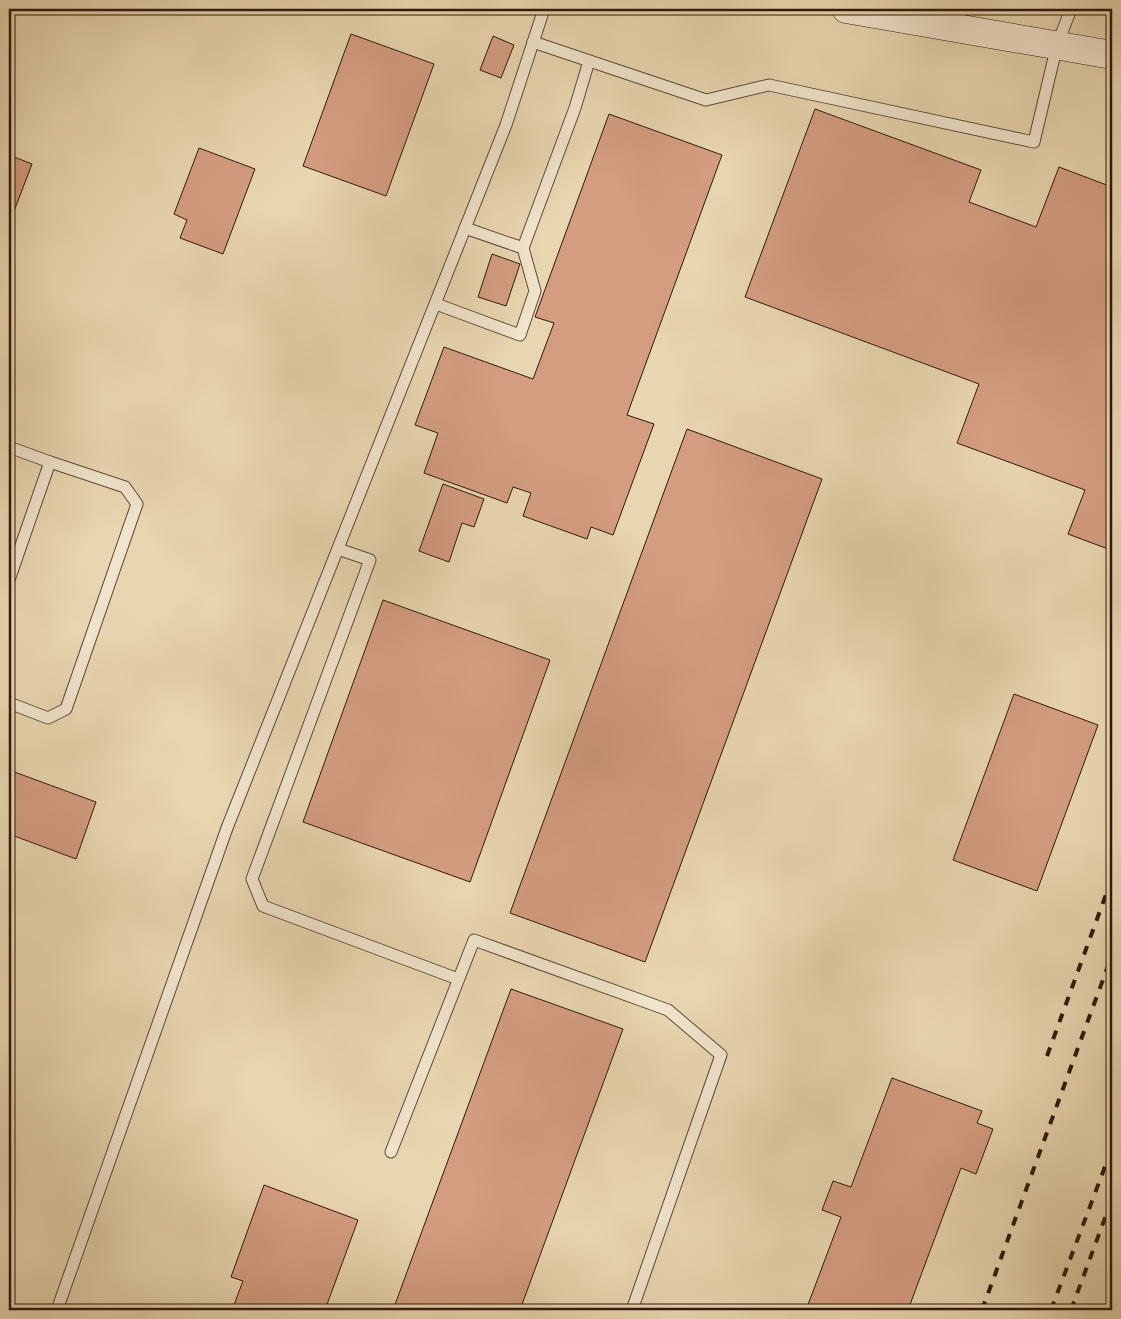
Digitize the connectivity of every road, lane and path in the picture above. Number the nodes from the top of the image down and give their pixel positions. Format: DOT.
graph roads {
  1 [pos="544,9"];
  2 [pos="846,9"];
  3 [pos="1071,9"];
  4 [pos="533,42"];
  5 [pos="1057,45"];
  6 [pos="1112,55"];
  7 [pos="589,61"];
  8 [pos="466,228"];
  9 [pos="523,248"];
  10 [pos="436,304"];
  11 [pos="9,447"];
  12 [pos="50,462"];
  13 [pos="338,549"];
  14 [pos="9,580"];
  15 [pos="9,703"];
  16 [pos="458,979"];
  17 [pos="391,1152"];
  18 [pos="57,1310"];
  19 [pos="632,1310"];
  1 -- 4 [label="lane"];
  2 -- 5 [label="main road"];
  3 -- 5 [label="lane"];
  4 -- 7 [label="lane"];
  4 -- 8 [label="lane"];
  5 -- 6 [label="main road"];
  5 -- 7 [label="lane"];
  7 -- 9 [label="lane"];
  8 -- 9 [label="lane"];
  8 -- 10 [label="lane"];
  9 -- 10 [label="lane"];
  10 -- 13 [label="lane"];
  11 -- 12 [label="lane"];
  12 -- 14 [label="lane"];
  12 -- 15 [label="lane"];
  13 -- 16 [label="lane"];
  13 -- 18 [label="lane"];
  16 -- 17 [label="lane"];
  16 -- 19 [label="lane"];
}
